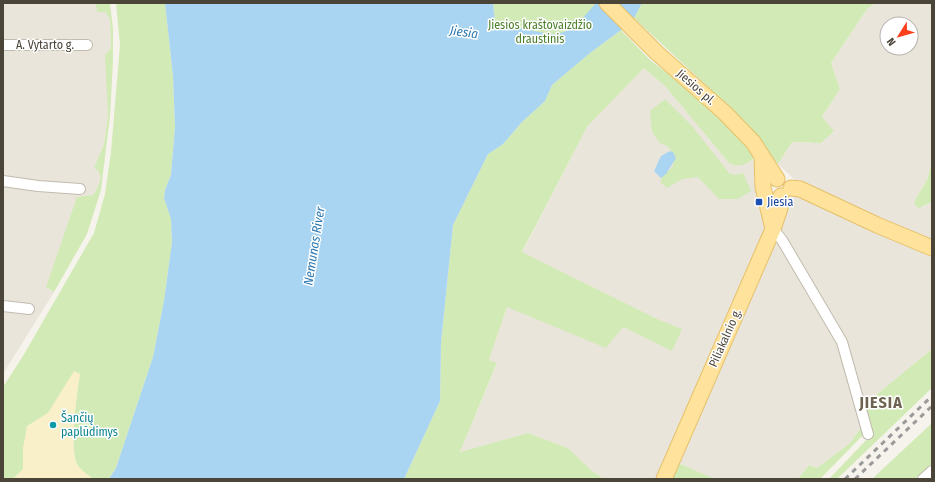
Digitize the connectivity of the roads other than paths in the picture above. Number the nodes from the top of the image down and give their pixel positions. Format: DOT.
graph roads {
  1 [pos="608,3"];
  2 [pos="3,45"];
  3 [pos="87,45"];
  4 [pos="762,157"];
  5 [pos="3,180"];
  6 [pos="80,189"];
  7 [pos="786,192"];
  8 [pos="773,229"];
  9 [pos="932,248"];
  10 [pos="3,306"];
  11 [pos="29,309"];
  12 [pos="868,434"];
  13 [pos="932,471"];
  14 [pos="664,479"];
  15 [pos="923,479"];
  1 -- 4 [label="main road, Jiesios pl."];
  2 -- 3 [label="street, A. Vytarto g."];
  4 -- 7 [label="main road, Jiesios pl."];
  4 -- 8 [label="main road"];
  5 -- 6 [label="street"];
  7 -- 8 [label="main road, Piliakalnio g."];
  7 -- 9 [label="main road"];
  8 -- 12 [label="street"];
  8 -- 14 [label="main road, Piliakalnio g."];
  10 -- 11 [label="street"];
  13 -- 15 [label="street"];
}
